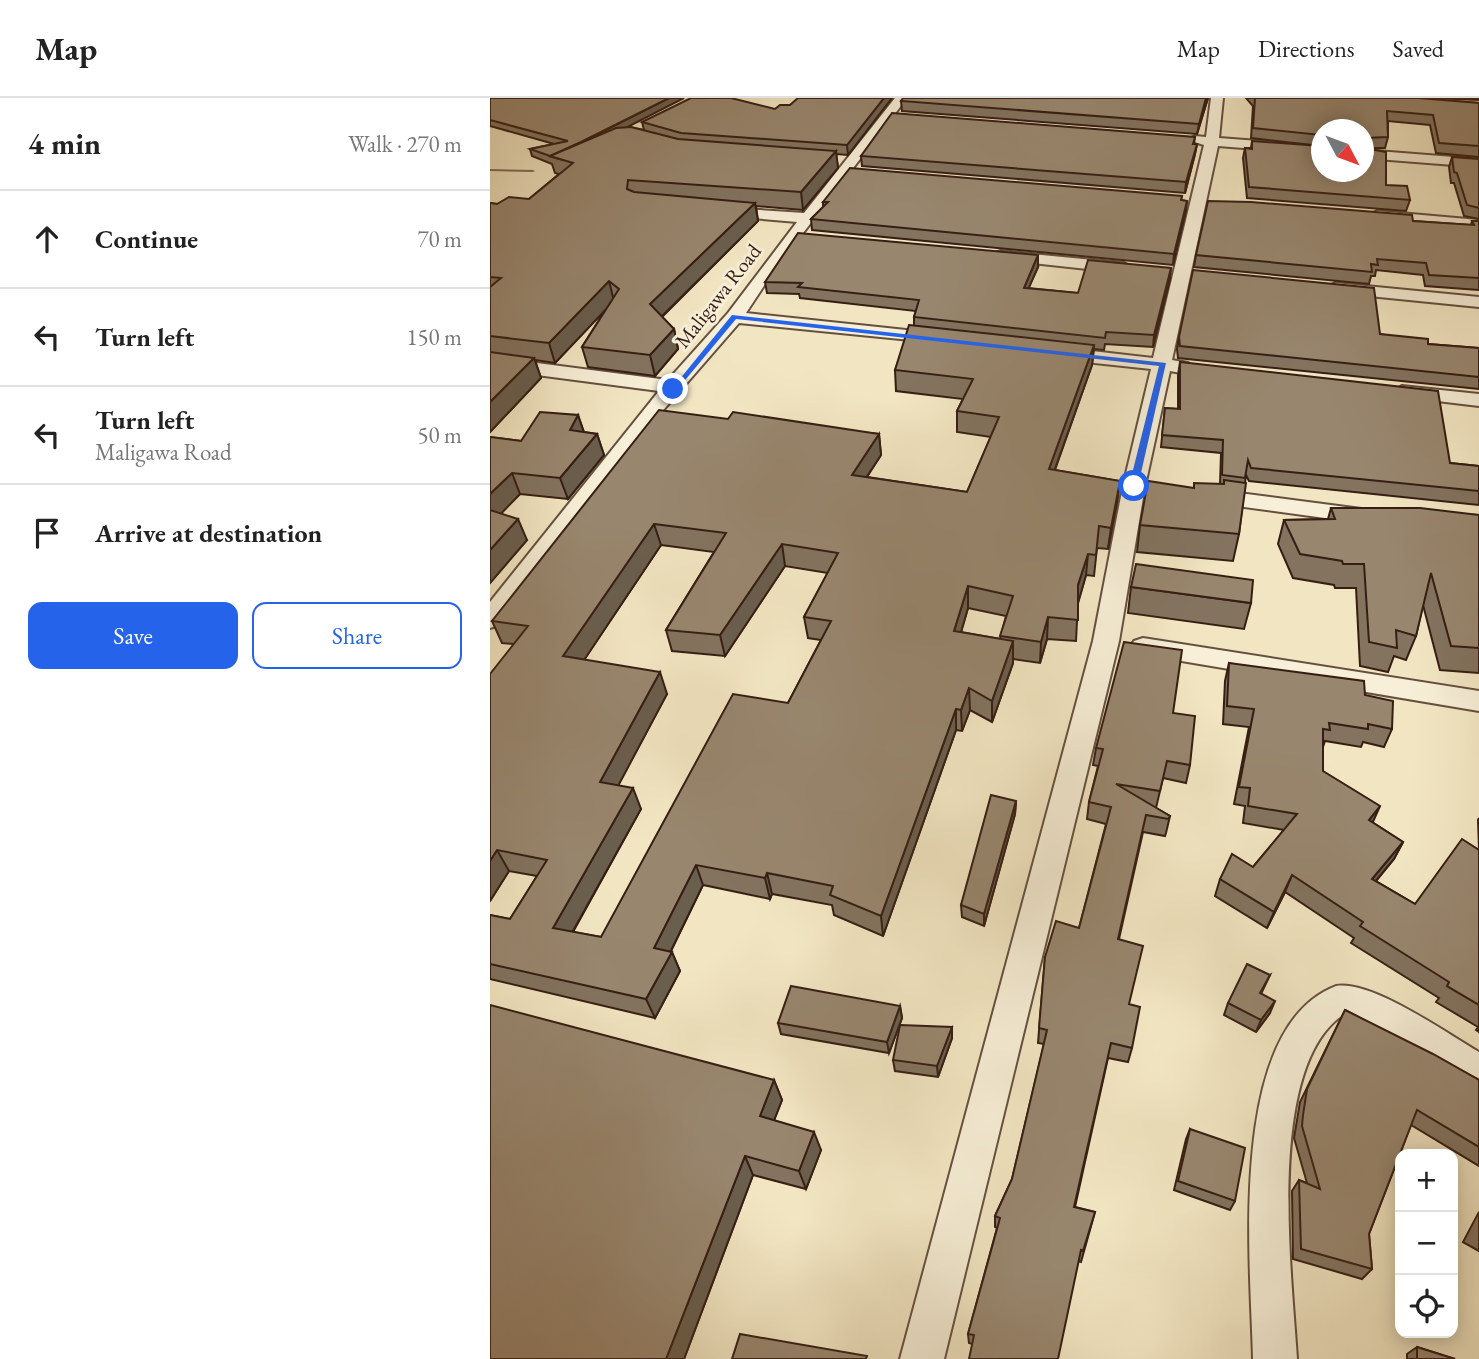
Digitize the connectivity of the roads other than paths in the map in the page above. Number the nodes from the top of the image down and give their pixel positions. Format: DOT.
graph roads {
  1 [pos="1217,98"];
  2 [pos="896,111"];
  3 [pos="1199,140"];
  4 [pos="1311,149"];
  5 [pos="1374,155"];
  6 [pos="1479,163"];
  7 [pos="704,209"];
  8 [pos="1362,215"];
  9 [pos="1479,225"];
  10 [pos="804,231"];
  11 [pos="989,255"];
  12 [pos="1141,269"];
  13 [pos="1317,286"];
  14 [pos="1479,302"];
  15 [pos="734,317"];
  16 [pos="970,343"];
  17 [pos="1039,351"];
  18 [pos="490,363"];
  19 [pos="1163,365"];
  20 [pos="1204,369"];
  21 [pos="675,387"];
  22 [pos="1383,389"];
  23 [pos="1479,400"];
  24 [pos="1134,486"];
  25 [pos="1161,490"];
  26 [pos="1189,493"];
  27 [pos="1396,520"];
  28 [pos="490,619"];
  29 [pos="1106,641"];
  30 [pos="1479,701"];
  31 [pos="1479,1072"];
  32 [pos="922,1359"];
  33 [pos="1275,1359"];
  1 -- 3 [label="street"];
  2 -- 10 [label="street, Maligawa Road"];
  3 -- 4 [label="street"];
  3 -- 19 [label="street"];
  5 -- 6 [label="street"];
  7 -- 10 [label="street"];
  8 -- 9 [label="street"];
  10 -- 15 [label="street, Maligawa Road"];
  11 -- 12 [label="street"];
  13 -- 14 [label="street"];
  15 -- 16 [label="street"];
  15 -- 21 [label="street, Maligawa Road"];
  17 -- 19 [label="street"];
  18 -- 21 [label="street"];
  19 -- 20 [label="street"];
  19 -- 24 [label="street"];
  21 -- 28 [label="street, Maligawa Road"];
  22 -- 23 [label="street"];
  24 -- 25 [label="street"];
  24 -- 29 [label="street"];
  26 -- 27 [label="street"];
  29 -- 30 [label="street"];
  29 -- 32 [label="street"];
  31 -- 33 [label="street"];
}
